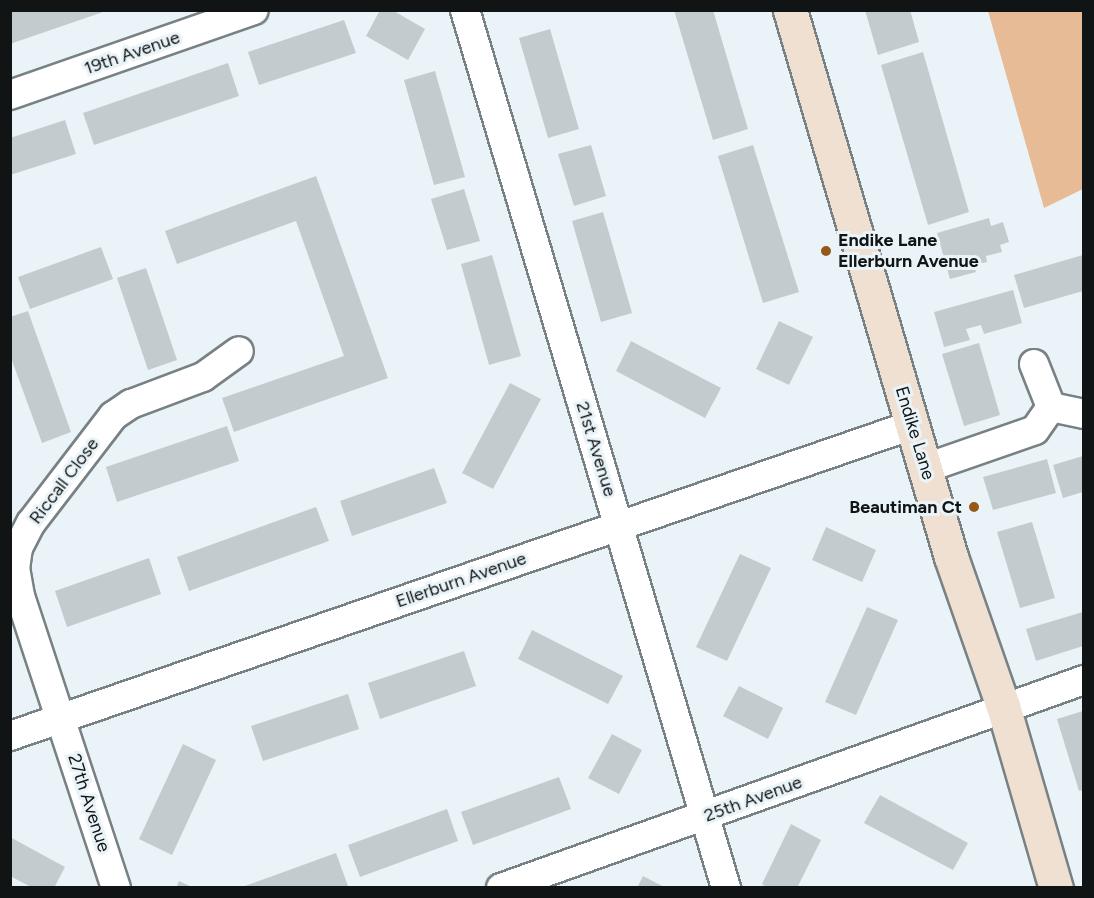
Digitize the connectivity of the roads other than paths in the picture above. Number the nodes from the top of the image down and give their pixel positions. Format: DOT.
graph roads {
  1 [pos="254,10"];
  2 [pos="465,10"];
  3 [pos="790,10"];
  4 [pos="10,95"];
  5 [pos="239,351"];
  6 [pos="1034,364"];
  7 [pos="1051,407"];
  8 [pos="1083,414"];
  9 [pos="912,425"];
  10 [pos="926,468"];
  11 [pos="619,524"];
  12 [pos="14,546"];
  13 [pos="1083,680"];
  14 [pos="1003,706"];
  15 [pos="62,718"];
  16 [pos="10,736"];
  17 [pos="706,817"];
  18 [pos="116,888"];
  19 [pos="501,888"];
  20 [pos="726,888"];
  21 [pos="1056,888"];
  1 -- 4 [label="street, 19th Avenue"];
  2 -- 11 [label="street, 21st Avenue"];
  3 -- 9 [label="street, Endike Lane"];
  5 -- 12 [label="street, Riccall Close"];
  6 -- 7 [label="street"];
  7 -- 8 [label="street"];
  7 -- 10 [label="street"];
  9 -- 10 [label="street, Endike Lane"];
  9 -- 11 [label="street, Ellerburn Avenue"];
  10 -- 14 [label="street, Endike Lane"];
  11 -- 15 [label="street, Ellerburn Avenue"];
  11 -- 17 [label="street, 21st Avenue"];
  12 -- 15 [label="street, Riccall Close"];
  13 -- 14 [label="street, 25th Avenue"];
  14 -- 17 [label="street, 25th Avenue"];
  14 -- 21 [label="street, Endike Lane"];
  15 -- 16 [label="street, Ellerburn Avenue"];
  15 -- 18 [label="street, 27th Avenue"];
  17 -- 19 [label="street, 25th Avenue"];
  17 -- 20 [label="street, 21st Avenue"];
}
